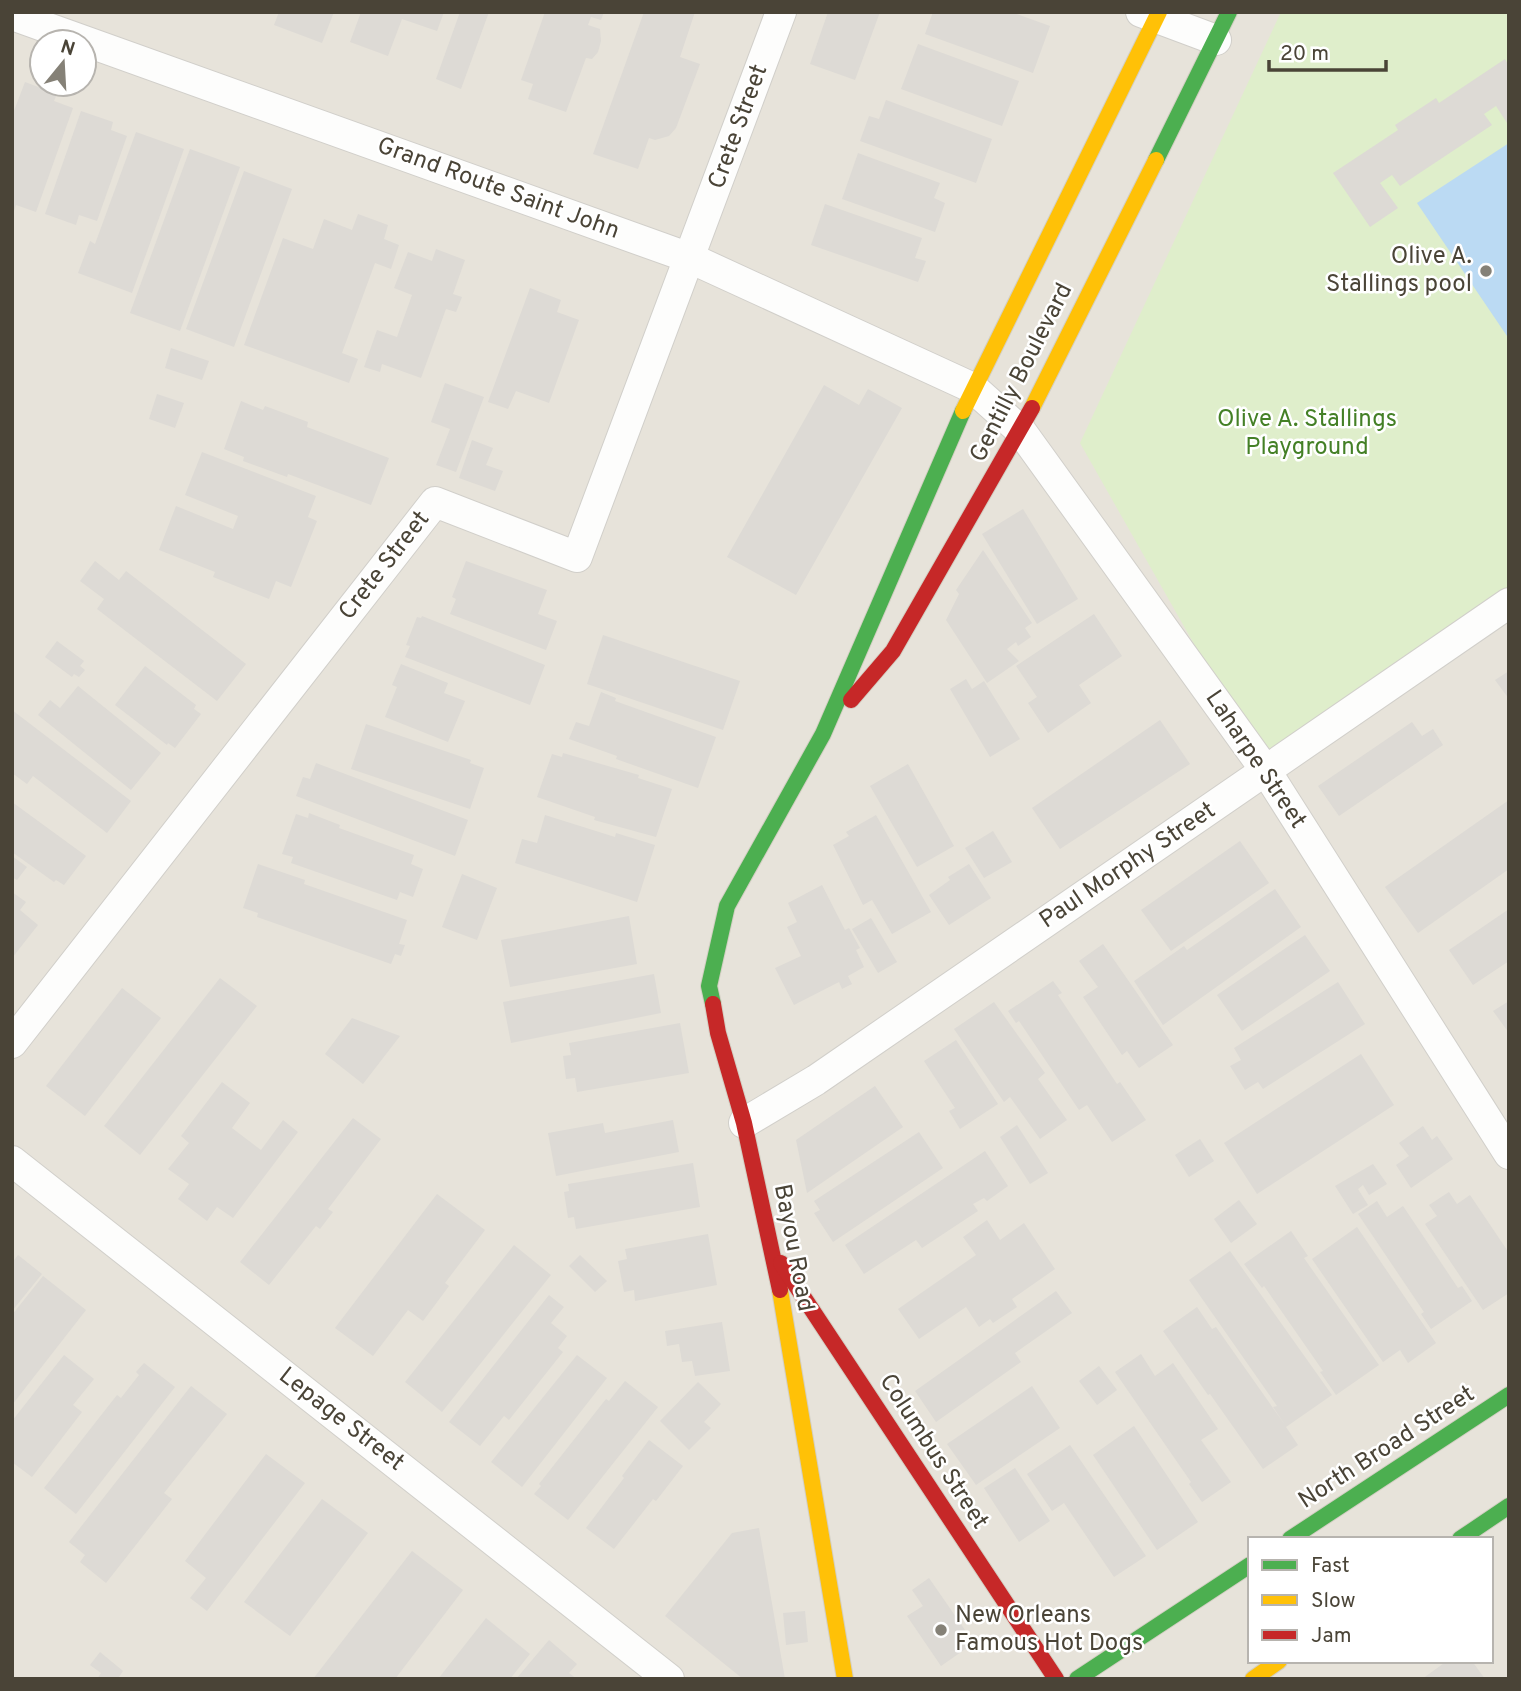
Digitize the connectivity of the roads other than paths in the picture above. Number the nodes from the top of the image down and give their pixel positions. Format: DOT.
graph roads {
  1 [pos="781,12"];
  2 [pos="1229,12"];
  3 [pos="1152,14"];
  4 [pos="12,15"];
  5 [pos="1216,40"];
  6 [pos="690,258"];
  7 [pos="973,388"];
  8 [pos="1021,431"];
  9 [pos="1509,603"];
  10 [pos="823,734"];
  11 [pos="1266,771"];
  12 [pos="764,838"];
  13 [pos="12,1043"];
  14 [pos="744,1124"];
  15 [pos="1509,1154"];
  16 [pos="12,1161"];
  17 [pos="773,1251"];
  18 [pos="1509,1395"];
  19 [pos="1509,1506"];
  20 [pos="1293,1537"];
  21 [pos="1463,1537"];
  22 [pos="1248,1566"];
  23 [pos="1276,1663"];
  24 [pos="669,1679"];
  25 [pos="845,1679"];
  26 [pos="1056,1679"];
  27 [pos="1077,1679"];
  28 [pos="1253,1679"];
  1 -- 6 [label="street, Crete Street"];
  2 -- 5 [label="main road, Gentilly Boulevard"];
  3 -- 5 [label="street"];
  3 -- 7 [label="main road, Gentilly Boulevard"];
  4 -- 6 [label="street, Grand Route Saint John"];
  5 -- 8 [label="main road, Gentilly Boulevard"];
  6 -- 7 [label="street, Grand Route Saint John"];
  6 -- 13 [label="street, Crete Street"];
  7 -- 8 [label="street, Laharpe Street"];
  7 -- 10 [label="main road, Gentilly Boulevard"];
  8 -- 10 [label="main road, Gentilly Boulevard"];
  8 -- 11 [label="street, Laharpe Street"];
  9 -- 11 [label="street, Paul Morphy Street"];
  10 -- 12 [label="main road, Gentilly Boulevard"];
  11 -- 14 [label="street, Paul Morphy Street"];
  11 -- 15 [label="street, Laharpe Street"];
  12 -- 14 [label="main road, Bayou Road"];
  14 -- 17 [label="main road, Bayou Road"];
  16 -- 24 [label="street, Lepage Street"];
  17 -- 25 [label="main road, Bayou Road"];
  17 -- 26 [label="main road, Columbus Street"];
  18 -- 20 [label="main road, North Broad Street"];
  19 -- 21 [label="main road"];
  22 -- 27 [label="main road"];
  23 -- 28 [label="main road"];
}
